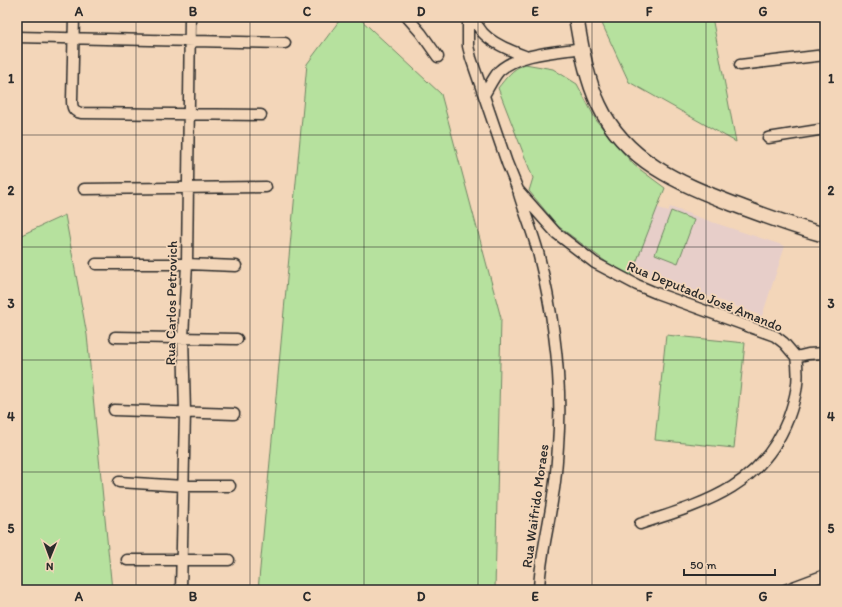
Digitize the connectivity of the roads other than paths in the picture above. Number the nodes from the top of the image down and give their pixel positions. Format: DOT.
graph roads {
  1 [pos="74,17"];
  2 [pos="190,17"];
  3 [pos="407,17"];
  4 [pos="468,17"];
  5 [pos="471,17"];
  6 [pos="576,17"];
  7 [pos="17,37"];
  8 [pos="74,38"];
  9 [pos="190,42"];
  10 [pos="285,43"];
  11 [pos="583,48"];
  12 [pos="825,55"];
  13 [pos="525,56"];
  14 [pos="438,57"];
  15 [pos="740,65"];
  16 [pos="484,95"];
  17 [pos="189,114"];
  18 [pos="260,116"];
  19 [pos="825,129"];
  20 [pos="768,138"];
  21 [pos="266,187"];
  22 [pos="84,189"];
  23 [pos="188,189"];
  24 [pos="518,190"];
  25 [pos="824,232"];
  26 [pos="96,264"];
  27 [pos="187,264"];
  28 [pos="236,266"];
  29 [pos="115,337"];
  30 [pos="183,337"];
  31 [pos="237,339"];
  32 [pos="825,353"];
  33 [pos="796,357"];
  34 [pos="114,410"];
  35 [pos="185,412"];
  36 [pos="234,414"];
  37 [pos="119,482"];
  38 [pos="184,486"];
  39 [pos="230,486"];
  40 [pos="640,524"];
  41 [pos="127,560"];
  42 [pos="229,560"];
  43 [pos="183,561"];
  44 [pos="825,575"];
  45 [pos="181,590"];
  46 [pos="539,590"];
  47 [pos="785,590"];
  1 -- 8 [label="street"];
  2 -- 9 [label="street, Rua Carlos Petrovich"];
  3 -- 14 [label="street"];
  4 -- 16 [label="street, Rua Deputado José Amando"];
  5 -- 13 [label="street"];
  6 -- 11 [label="main road"];
  7 -- 8 [label="street"];
  8 -- 9 [label="street"];
  8 -- 17 [label="street"];
  9 -- 10 [label="street"];
  9 -- 17 [label="street, Rua Carlos Petrovich"];
  11 -- 13 [label="street"];
  11 -- 25 [label="main road"];
  12 -- 15 [label="street"];
  13 -- 16 [label="street"];
  16 -- 24 [label="street, Rua Deputado José Amando"];
  17 -- 18 [label="street"];
  17 -- 23 [label="street, Rua Carlos Petrovich"];
  19 -- 20 [label="street"];
  21 -- 23 [label="street"];
  22 -- 23 [label="street"];
  23 -- 27 [label="street, Rua Carlos Petrovich"];
  24 -- 33 [label="street, Rua Deputado José Amando"];
  24 -- 46 [label="street, Rua Waifrido Moraes"];
  26 -- 27 [label="street"];
  27 -- 28 [label="street"];
  27 -- 30 [label="street, Rua Carlos Petrovich"];
  29 -- 30 [label="street"];
  30 -- 31 [label="street"];
  30 -- 35 [label="street, Rua Carlos Petrovich"];
  32 -- 33 [label="street"];
  33 -- 40 [label="street"];
  34 -- 35 [label="street"];
  35 -- 36 [label="street"];
  35 -- 38 [label="street, Rua Carlos Petrovich"];
  37 -- 38 [label="street"];
  38 -- 39 [label="street"];
  38 -- 43 [label="street, Rua Carlos Petrovich"];
  41 -- 43 [label="street"];
  42 -- 43 [label="street"];
  43 -- 45 [label="street, Rua Carlos Petrovich"];
  44 -- 47 [label="street"];
}
